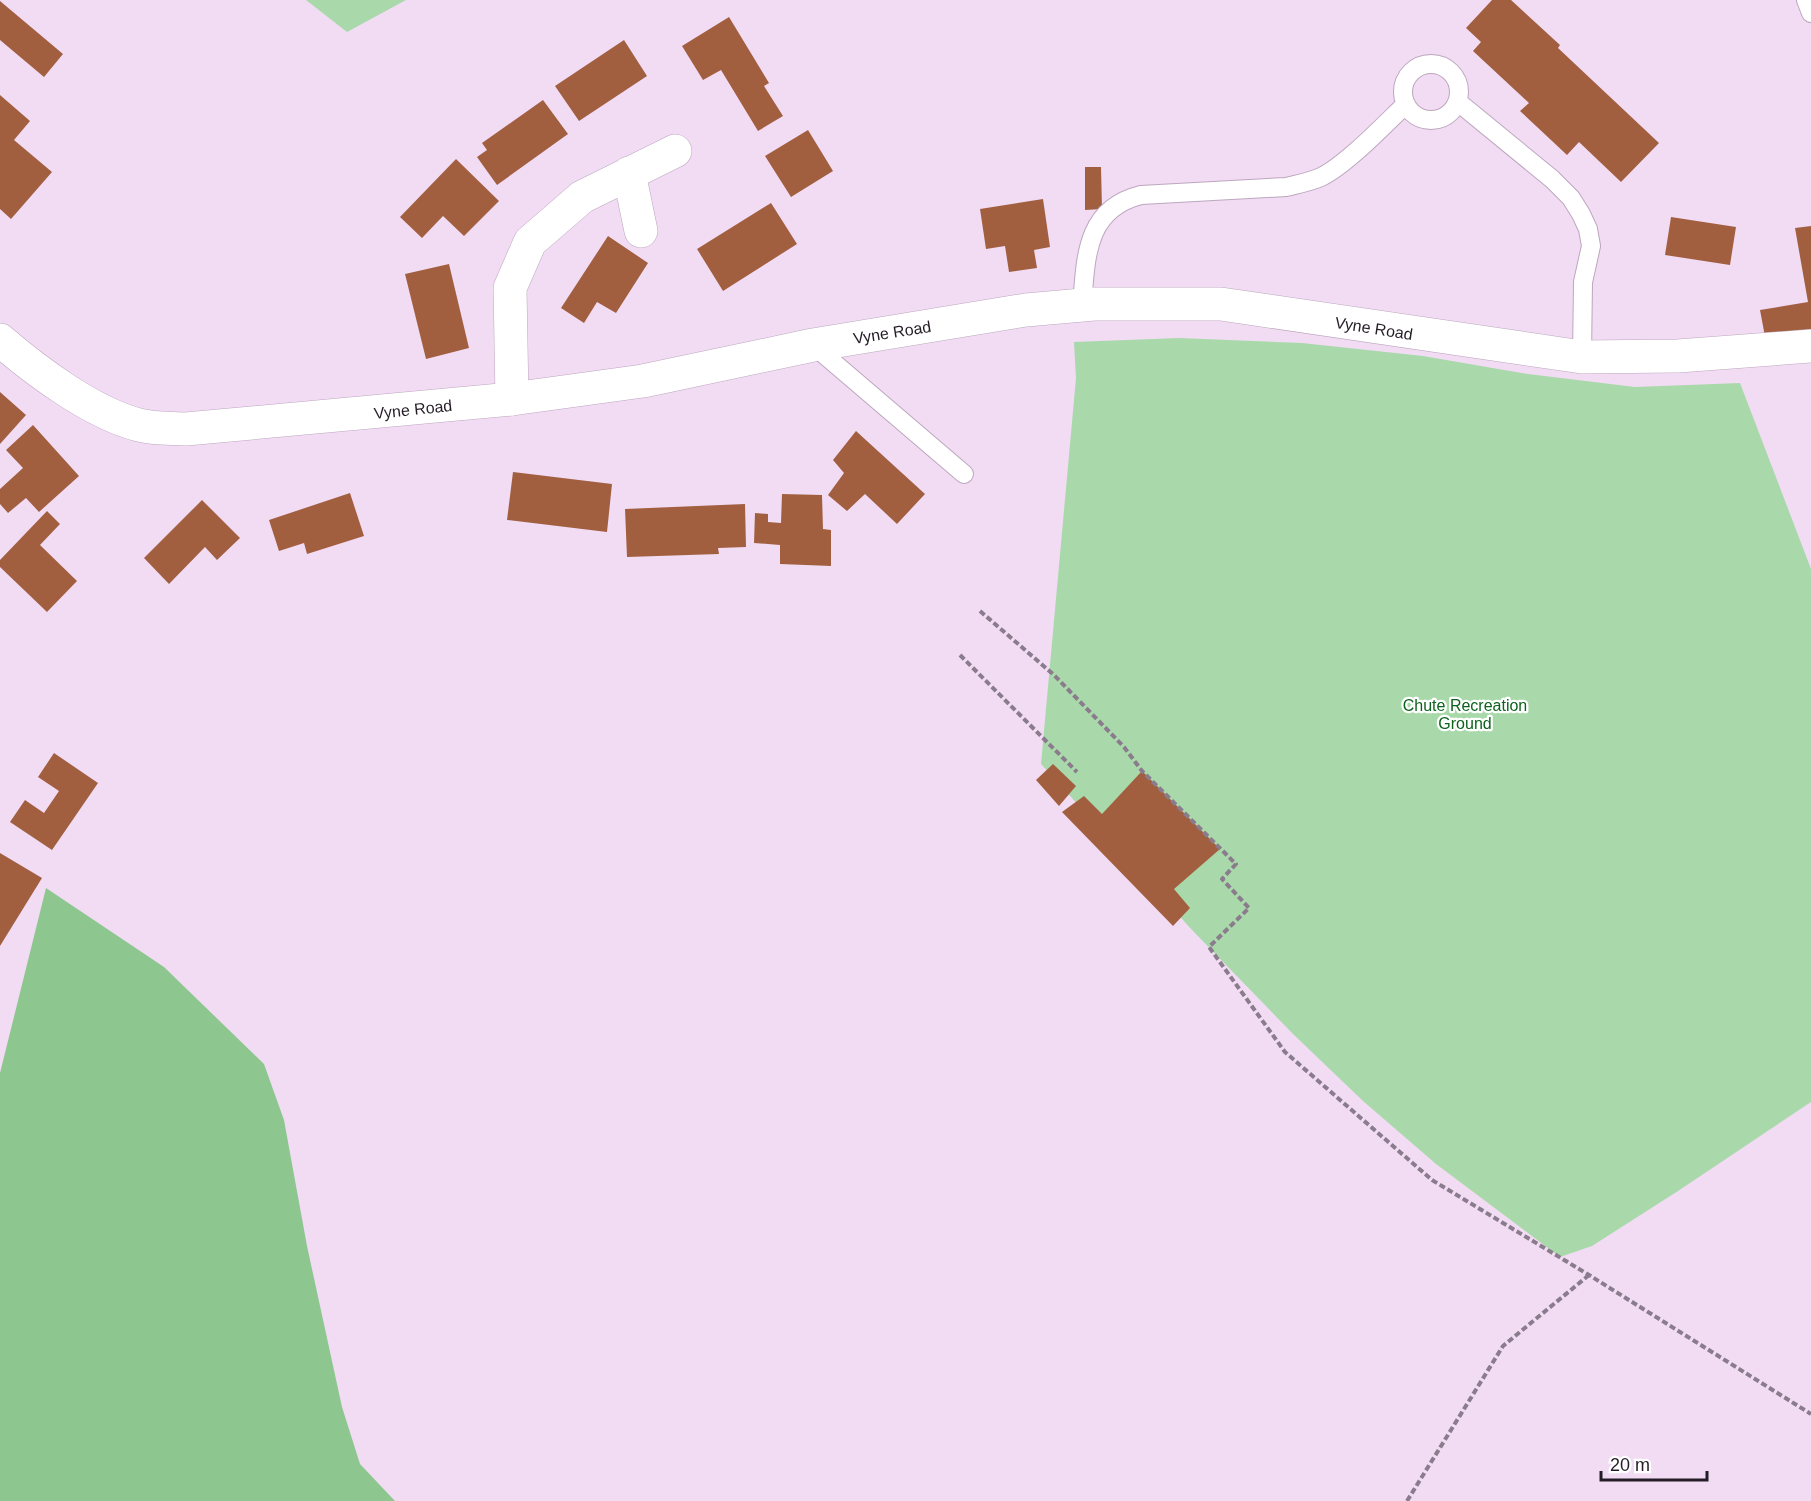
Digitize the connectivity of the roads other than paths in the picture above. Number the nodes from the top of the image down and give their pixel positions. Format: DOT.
graph roads {
  1 [pos="1806,0"];
  2 [pos="1811,13"];
  3 [pos="1458,102"];
  4 [pos="1406,104"];
  5 [pos="675,151"];
  6 [pos="629,174"];
  7 [pos="641,231"];
  8 [pos="1082,305"];
  9 [pos="0,340"];
  10 [pos="813,345"];
  11 [pos="1811,346"];
  12 [pos="1581,357"];
  13 [pos="512,399"];
  14 [pos="964,474"];
  1 -- 2 [label="lane"];
  3 -- 4 [label="lane"];
  3 -- 4 [label="lane"];
  3 -- 12 [label="lane"];
  4 -- 8 [label="lane"];
  5 -- 6 [label="street"];
  6 -- 7 [label="street"];
  6 -- 13 [label="street"];
  8 -- 10 [label="street, Vyne Road"];
  8 -- 12 [label="street, Vyne Road"];
  9 -- 13 [label="street, Vyne Road"];
  10 -- 13 [label="street, Vyne Road"];
  10 -- 14 [label="lane"];
  11 -- 12 [label="street, Vyne Road"];
}
